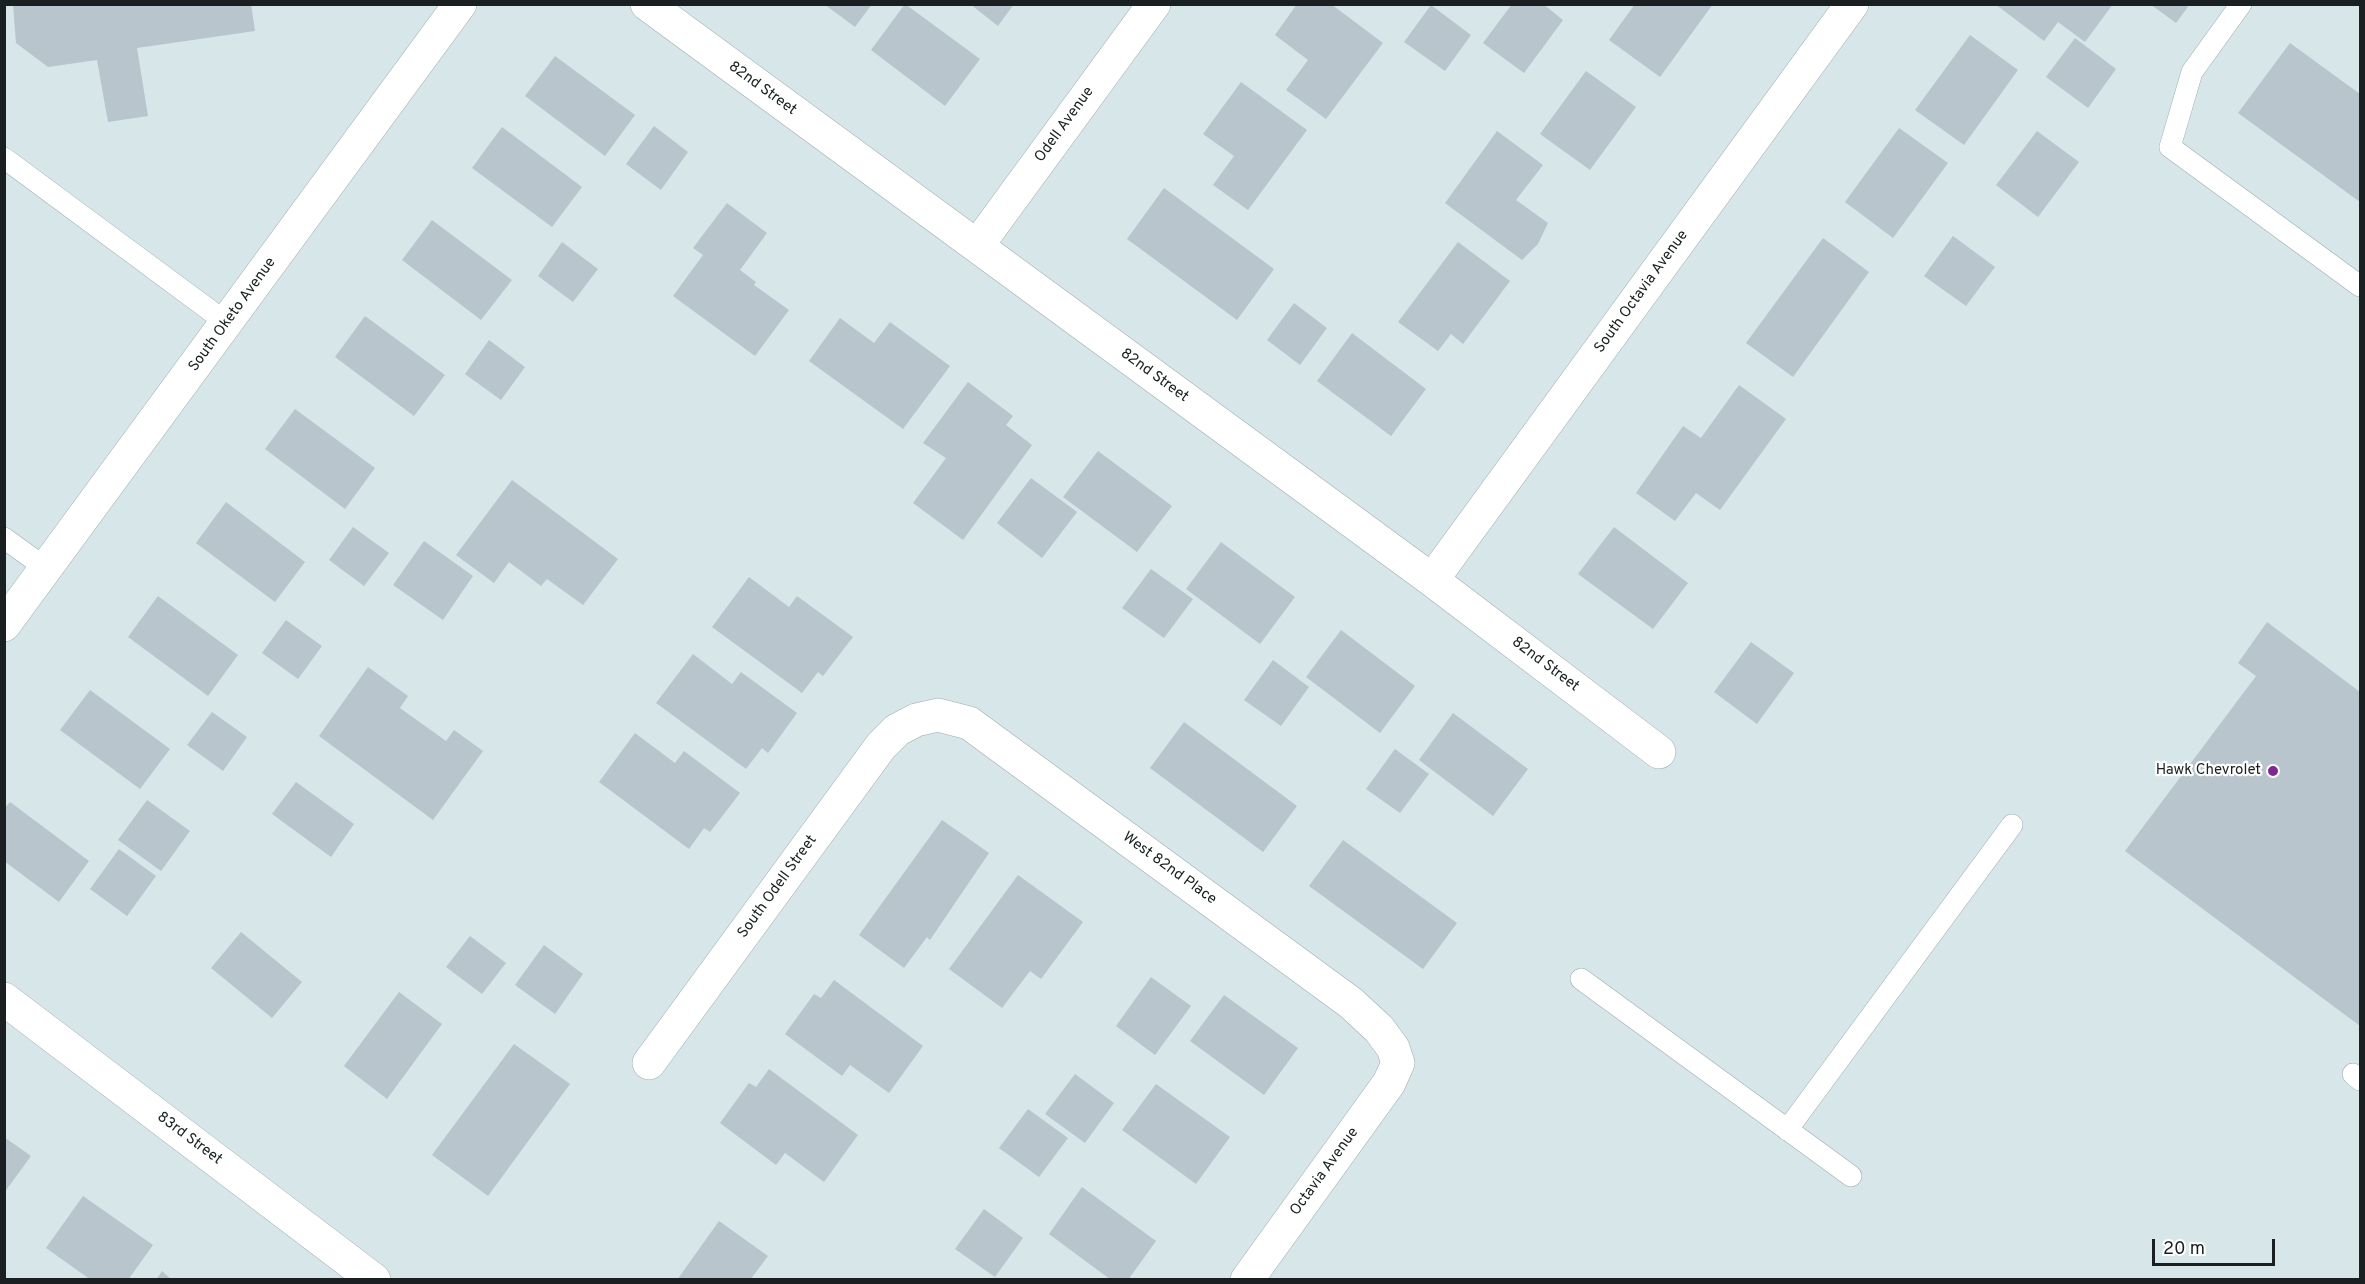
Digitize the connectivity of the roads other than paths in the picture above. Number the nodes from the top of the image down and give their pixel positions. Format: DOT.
graph roads {
  1 [pos="460,4"];
  2 [pos="647,4"];
  3 [pos="1154,4"];
  4 [pos="1852,4"];
  5 [pos="2241,4"];
  6 [pos="4,158"];
  7 [pos="977,246"];
  8 [pos="2361,286"];
  9 [pos="227,323"];
  10 [pos="4,538"];
  11 [pos="47,569"];
  12 [pos="1432,580"];
  13 [pos="4,624"];
  14 [pos="916,720"];
  15 [pos="1659,752"];
  16 [pos="2012,825"];
  17 [pos="1581,980"];
  18 [pos="4,999"];
  19 [pos="649,1063"];
  20 [pos="1398,1063"];
  21 [pos="1787,1130"];
  22 [pos="1851,1176"];
  23 [pos="374,1280"];
  24 [pos="1247,1280"];
  1 -- 9 [label="street, South Oketo Avenue"];
  2 -- 7 [label="street, 82nd Street"];
  3 -- 7 [label="street, Odell Avenue"];
  4 -- 12 [label="street, South Octavia Avenue"];
  5 -- 8 [label="lane"];
  6 -- 9 [label="lane"];
  7 -- 12 [label="street, 82nd Street"];
  9 -- 11 [label="street, South Oketo Avenue"];
  10 -- 11 [label="lane"];
  11 -- 13 [label="street, South Oketo Avenue"];
  12 -- 15 [label="street, 82nd Street"];
  14 -- 19 [label="street, South Odell Street"];
  14 -- 20 [label="street, West 82nd Place"];
  16 -- 21 [label="lane"];
  17 -- 21 [label="lane"];
  18 -- 23 [label="street, 83rd Street"];
  20 -- 24 [label="street, Octavia Avenue"];
  21 -- 22 [label="lane"];
}
